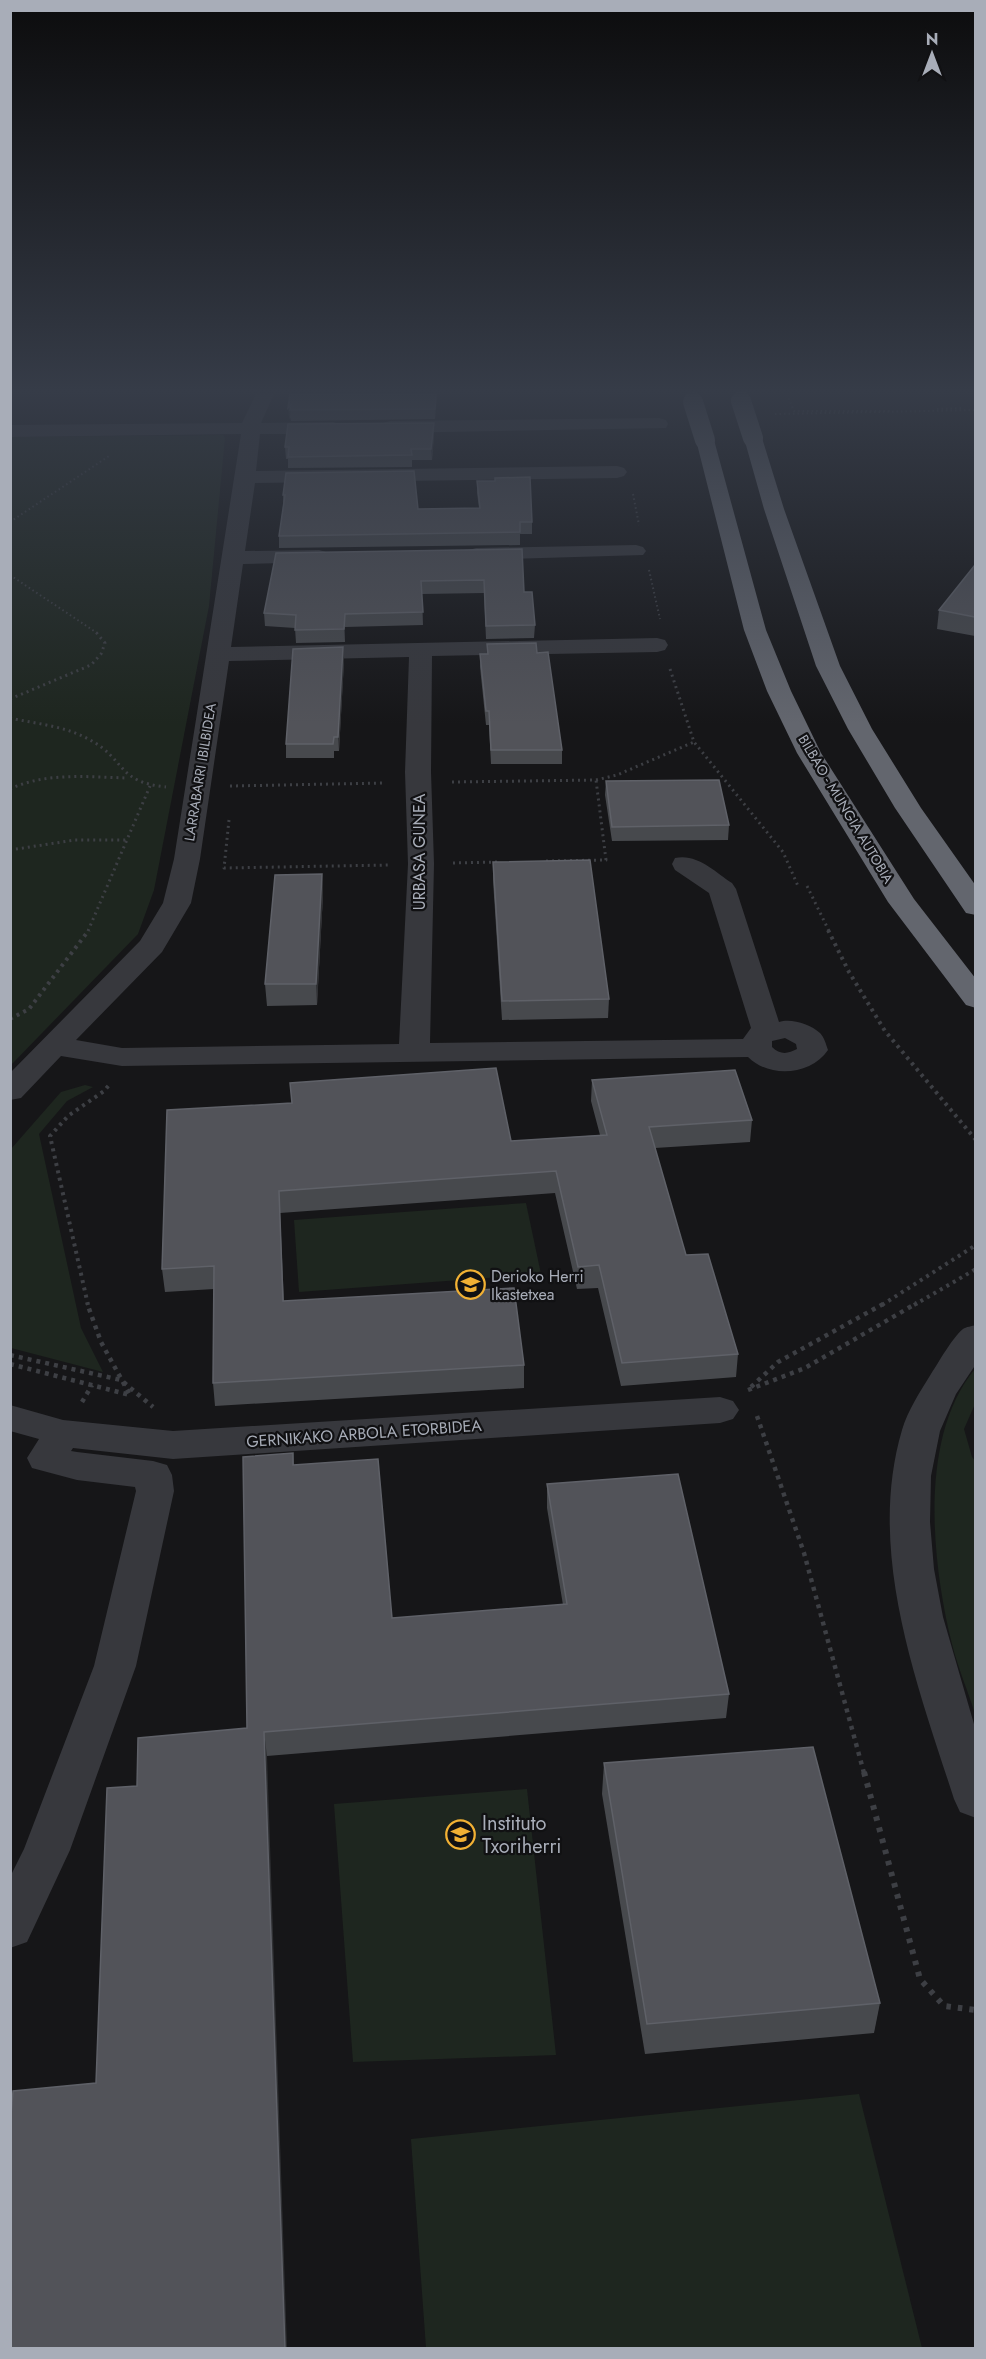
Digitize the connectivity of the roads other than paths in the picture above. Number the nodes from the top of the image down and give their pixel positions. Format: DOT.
graph roads {
  1 [pos="242,504"];
  2 [pos="722,504"];
  3 [pos="773,504"];
  4 [pos="636,551"];
  5 [pos="459,554"];
  6 [pos="340,556"];
  7 [pos="234,558"];
  8 [pos="657,645"];
  9 [pos="421,651"];
  10 [pos="218,654"];
  11 [pos="685,864"];
  12 [pos="975,907"];
  13 [pos="975,999"];
  14 [pos="54,1046"];
  15 [pos="414,1053"];
  16 [pos="10,1091"];
  17 [pos="975,1336"];
  18 [pos="743,1401"];
  19 [pos="10,1418"];
  20 [pos="63,1433"];
  21 [pos="975,1799"];
  22 [pos="10,1927"];
  1 -- 7 [label="street, LARRABARRI IBILBIDEA"];
  2 -- 13 [label="highway, BILBAO - MUNGIA AUTOBIA, bridge"];
  3 -- 12 [label="highway, bridge"];
  4 -- 5 [label="street"];
  6 -- 7 [label="street"];
  7 -- 10 [label="street, LARRABARRI IBILBIDEA"];
  8 -- 9 [label="street"];
  9 -- 10 [label="street"];
  9 -- 15 [label="street, URBASA GUNEA"];
  10 -- 14 [label="street, LARRABARRI IBILBIDEA"];
  11 -- 15 [label="street"];
  14 -- 15 [label="street"];
  14 -- 16 [label="street, LARRABARRI IBILBIDEA"];
  17 -- 21 [label="street"];
  18 -- 20 [label="street, GERNIKAKO ARBOLA ETORBIDEA"];
  19 -- 20 [label="street, GERNIKAKO ARBOLA ETORBIDEA"];
  20 -- 22 [label="street"];
}
